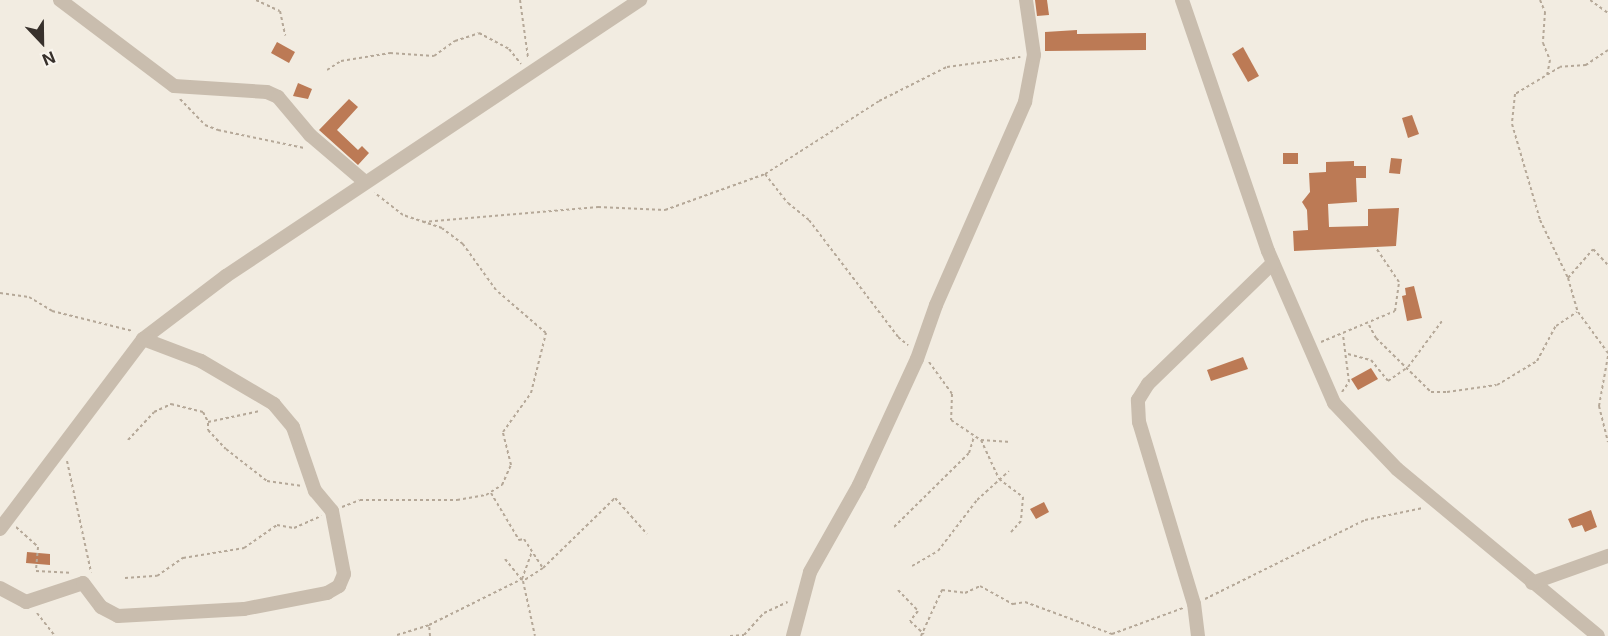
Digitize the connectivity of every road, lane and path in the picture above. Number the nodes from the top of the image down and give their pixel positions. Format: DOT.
graph roads {
  1 [pos="60,0"];
  2 [pos="256,0"];
  3 [pos="520,0"];
  4 [pos="640,0"];
  5 [pos="1026,0"];
  6 [pos="1182,0"];
  7 [pos="1540,0"];
  8 [pos="1590,0"];
  9 [pos="1608,13"];
  10 [pos="285,35"];
  11 [pos="1608,50"];
  12 [pos="1034,55"];
  13 [pos="327,70"];
  14 [pos="1547,75"];
  15 [pos="531,76"];
  16 [pos="173,91"];
  17 [pos="306,149"];
  18 [pos="765,174"];
  19 [pos="365,182"];
  20 [pos="420,222"];
  21 [pos="1377,249"];
  22 [pos="1273,263"];
  23 [pos="1608,265"];
  24 [pos="1568,278"];
  25 [pos="0,293"];
  26 [pos="1578,312"];
  27 [pos="1442,321"];
  28 [pos="1369,325"];
  29 [pos="1343,335"];
  30 [pos="144,338"];
  31 [pos="923,342"];
  32 [pos="1310,352"];
  33 [pos="1348,354"];
  34 [pos="1608,354"];
  35 [pos="917,359"];
  36 [pos="1408,367"];
  37 [pos="1334,403"];
  38 [pos="274,404"];
  39 [pos="208,422"];
  40 [pos="974,437"];
  41 [pos="128,440"];
  42 [pos="981,440"];
  43 [pos="1011,442"];
  44 [pos="1608,442"];
  45 [pos="64,446"];
  46 [pos="1009,471"];
  47 [pos="999,479"];
  48 [pos="315,491"];
  49 [pos="491,492"];
  50 [pos="1440,505"];
  51 [pos="332,511"];
  52 [pos="4,524"];
  53 [pos="894,527"];
  54 [pos="1011,532"];
  55 [pos="648,534"];
  56 [pos="532,552"];
  57 [pos="1608,556"];
  58 [pos="505,559"];
  59 [pos="912,566"];
  60 [pos="543,568"];
  61 [pos="125,578"];
  62 [pos="522,580"];
  63 [pos="1532,583"];
  64 [pos="0,588"];
  65 [pos="898,590"];
  66 [pos="801,594"];
  67 [pos="26,602"];
  68 [pos="1194,603"];
  69 [pos="429,625"];
  70 [pos="397,635"];
  71 [pos="922,635"];
  72 [pos="55,636"];
  73 [pos="430,636"];
  74 [pos="535,636"];
  75 [pos="730,636"];
  76 [pos="794,636"];
  77 [pos="1198,636"];
  78 [pos="1598,636"];
  1 -- 19 [label="street"];
  2 -- 10 [label="path"];
  3 -- 15 [label="path"];
  4 -- 15 [label="street"];
  5 -- 12 [label="street"];
  6 -- 22 [label="street"];
  7 -- 14 [label="path"];
  8 -- 9 [label="path"];
  11 -- 14 [label="path"];
  12 -- 18 [label="path"];
  12 -- 31 [label="street"];
  13 -- 15 [label="path"];
  14 -- 24 [label="path"];
  15 -- 19 [label="street"];
  16 -- 17 [label="path"];
  18 -- 20 [label="path"];
  18 -- 31 [label="path"];
  19 -- 20 [label="path"];
  19 -- 30 [label="street"];
  20 -- 49 [label="path"];
  21 -- 28 [label="path"];
  22 -- 32 [label="street"];
  22 -- 68 [label="street"];
  23 -- 24 [label="path"];
  24 -- 26 [label="path"];
  25 -- 30 [label="path"];
  26 -- 34 [label="path"];
  26 -- 36 [label="path"];
  27 -- 36 [label="path"];
  28 -- 29 [label="path"];
  28 -- 36 [label="path"];
  29 -- 32 [label="path"];
  29 -- 33 [label="path"];
  30 -- 38 [label="street"];
  30 -- 45 [label="street"];
  31 -- 35 [label="street"];
  32 -- 37 [label="street"];
  33 -- 36 [label="path"];
  33 -- 37 [label="path"];
  34 -- 44 [label="path"];
  35 -- 40 [label="path"];
  35 -- 66 [label="street"];
  37 -- 50 [label="street"];
  38 -- 39 [label="path"];
  38 -- 48 [label="street"];
  39 -- 41 [label="path"];
  39 -- 48 [label="path"];
  40 -- 42 [label="path"];
  40 -- 53 [label="path"];
  42 -- 43 [label="path"];
  42 -- 47 [label="path"];
  45 -- 52 [label="street"];
  45 -- 52 [label="path"];
  46 -- 47 [label="path"];
  47 -- 54 [label="path"];
  47 -- 59 [label="path"];
  48 -- 51 [label="street"];
  49 -- 51 [label="path"];
  49 -- 56 [label="path"];
  50 -- 63 [label="street"];
  50 -- 68 [label="path"];
  51 -- 61 [label="path"];
  51 -- 67 [label="street"];
  55 -- 60 [label="path"];
  56 -- 60 [label="path"];
  56 -- 62 [label="path"];
  57 -- 63 [label="street"];
  58 -- 62 [label="path"];
  60 -- 62 [label="path"];
  62 -- 69 [label="path"];
  62 -- 74 [label="path"];
  63 -- 78 [label="street"];
  64 -- 67 [label="street"];
  65 -- 71 [label="path"];
  66 -- 75 [label="path"];
  66 -- 76 [label="street"];
  67 -- 72 [label="path"];
  68 -- 71 [label="path"];
  68 -- 77 [label="street"];
  69 -- 70 [label="path"];
  69 -- 73 [label="path"];
}
